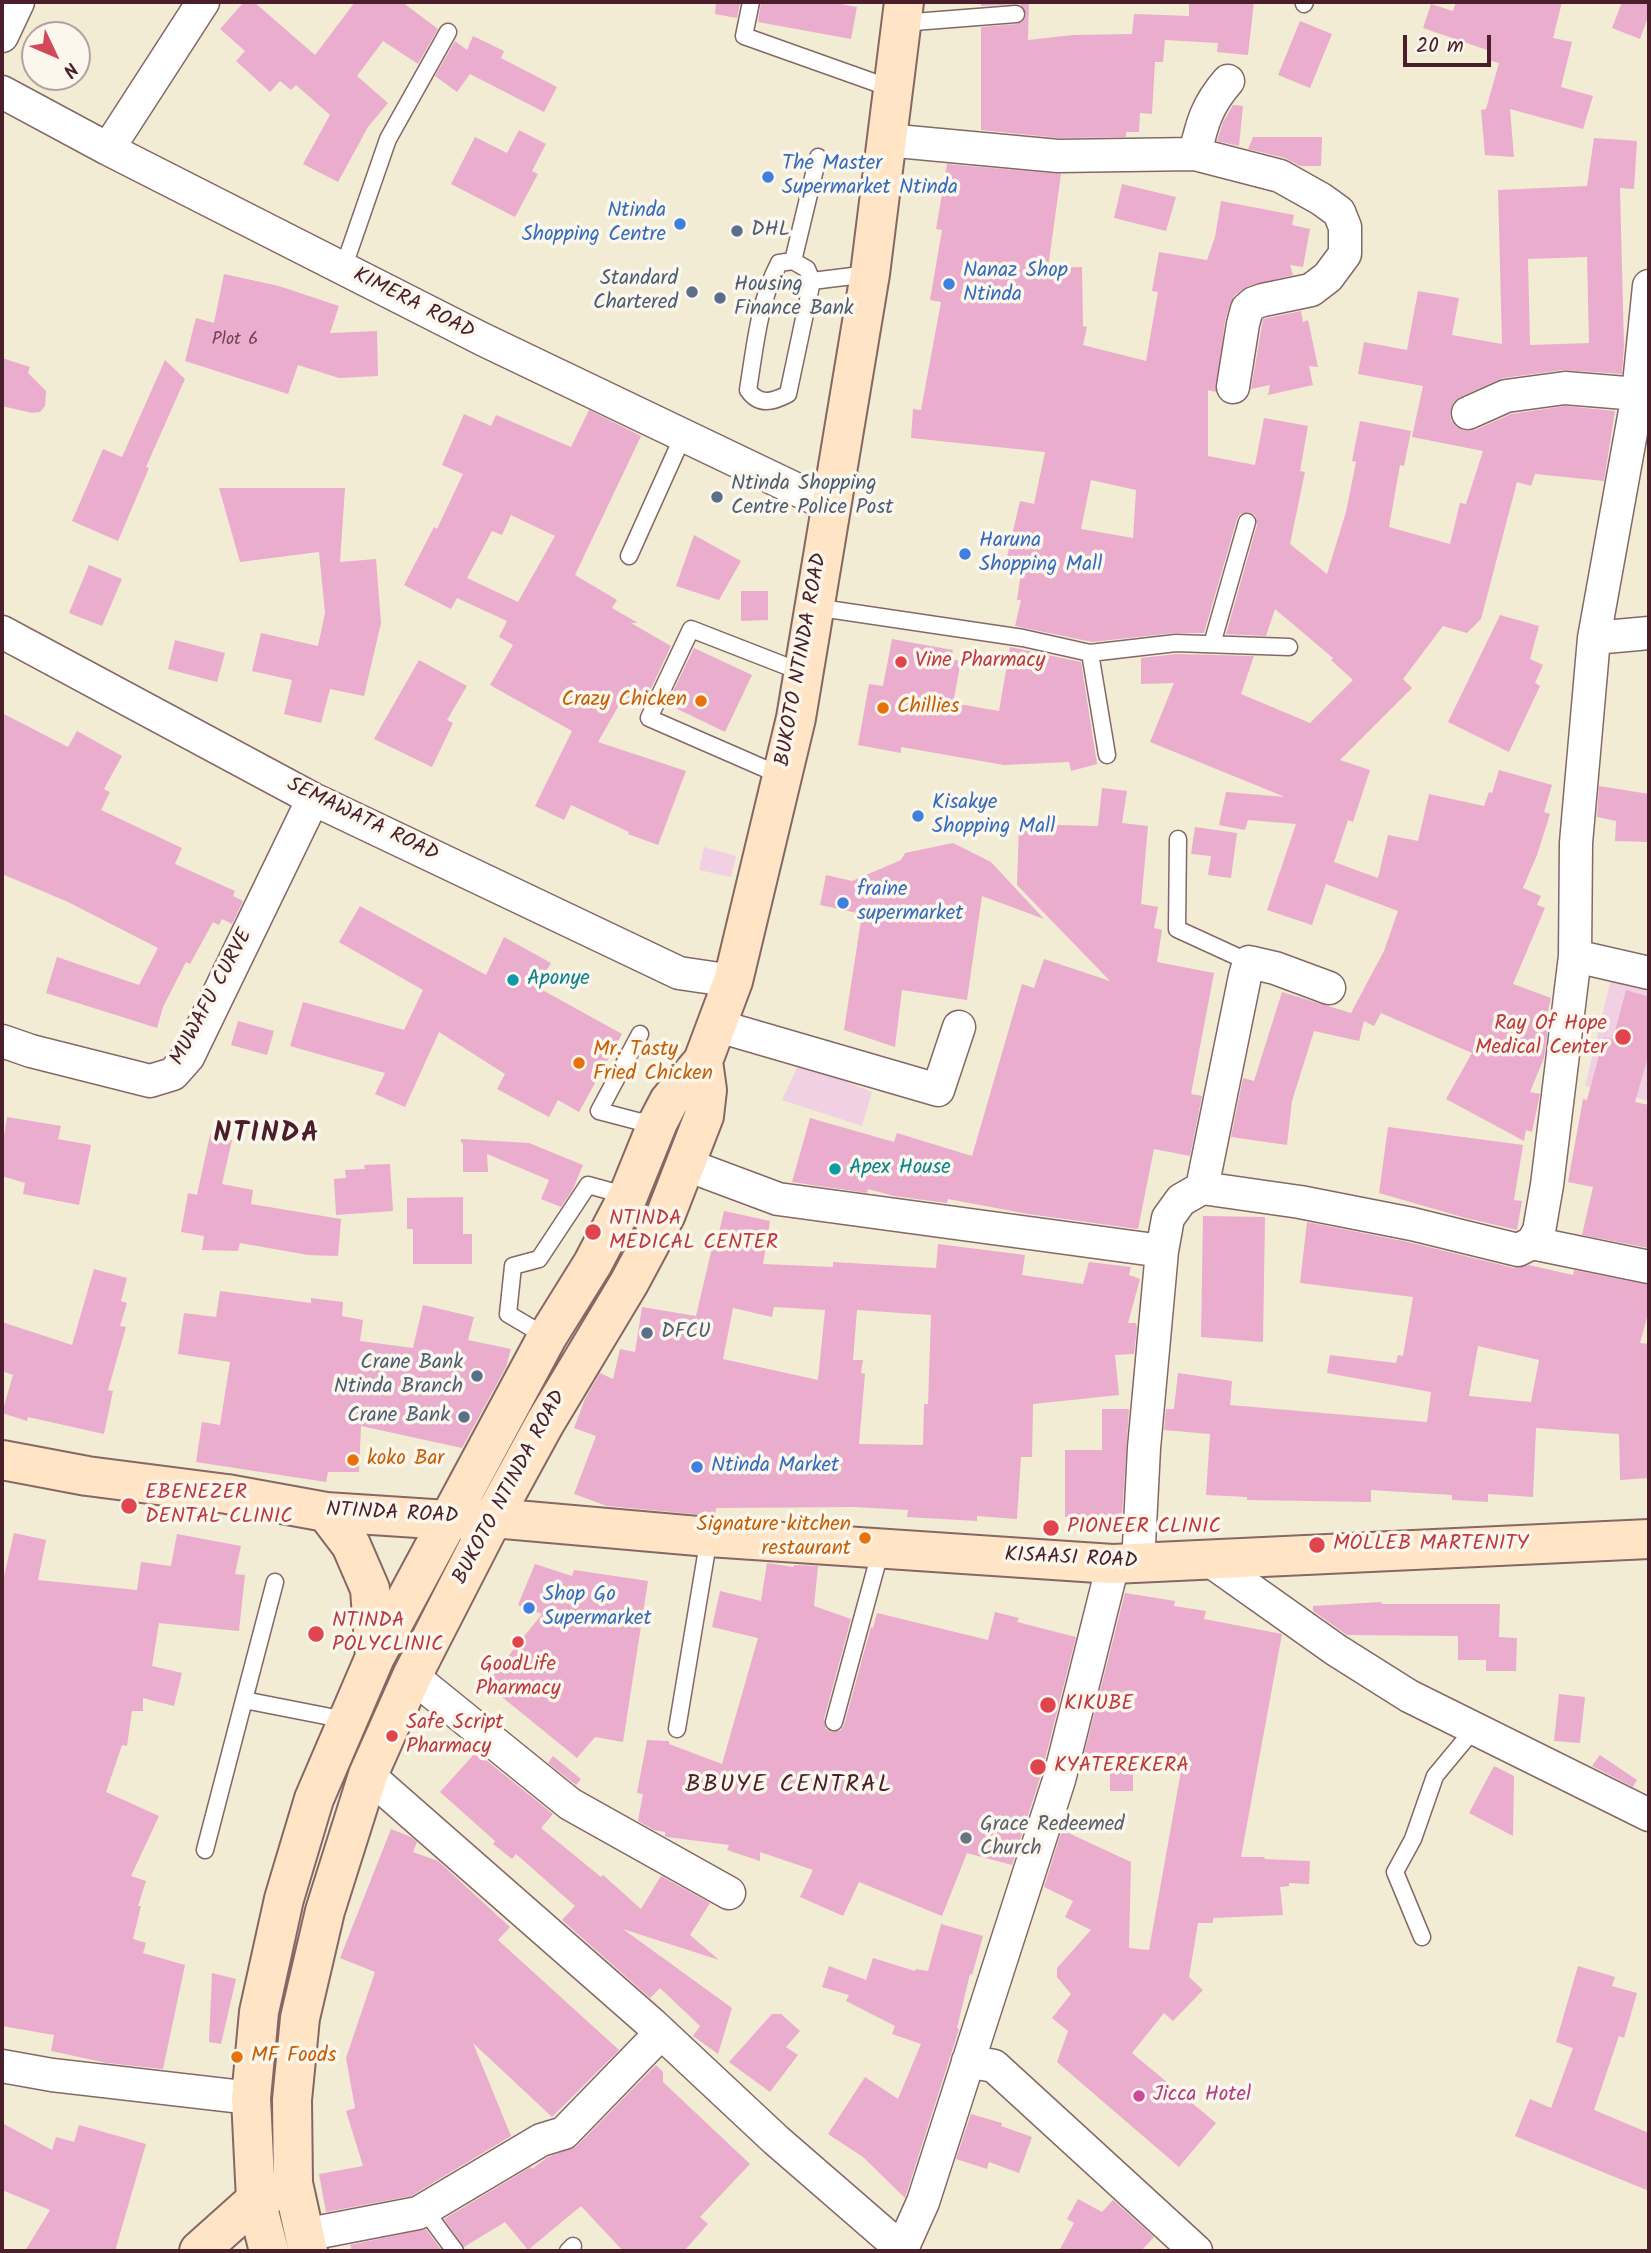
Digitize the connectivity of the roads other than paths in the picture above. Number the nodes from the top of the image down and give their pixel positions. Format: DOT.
graph roads {
  1 [pos="18,2"];
  2 [pos="203,2"];
  3 [pos="751,2"];
  4 [pos="903,12"];
  5 [pos="1017,14"];
  6 [pos="448,32"];
  7 [pos="2,36"];
  8 [pos="1228,81"];
  9 [pos="892,89"];
  10 [pos="2,92"];
  11 [pos="886,140"];
  12 [pos="108,149"];
  13 [pos="1195,154"];
  14 [pos="818,158"];
  15 [pos="793,261"];
  16 [pos="343,269"];
  17 [pos="870,274"];
  18 [pos="812,281"];
  19 [pos="1649,286"];
  20 [pos="1233,387"];
  21 [pos="1638,394"];
  22 [pos="1468,413"];
  23 [pos="683,436"];
  24 [pos="831,506"];
  25 [pos="1247,522"];
  26 [pos="629,556"];
  27 [pos="814,607"];
  28 [pos="2,632"];
  29 [pos="1649,633"];
  30 [pos="1594,638"];
  31 [pos="1212,644"];
  32 [pos="1289,647"];
  33 [pos="1090,653"];
  34 [pos="804,674"];
  35 [pos="1107,755"];
  36 [pos="782,776"];
  37 [pos="313,799"];
  38 [pos="1178,839"];
  39 [pos="1575,956"];
  40 [pos="1250,962"];
  41 [pos="1649,973"];
  42 [pos="733,981"];
  43 [pos="1329,988"];
  44 [pos="718,1026"];
  45 [pos="959,1027"];
  46 [pos="640,1034"];
  47 [pos="2,1041"];
  48 [pos="703,1061"];
  49 [pos="658,1122"];
  50 [pos="687,1165"];
  51 [pos="1202,1188"];
  52 [pos="628,1196"];
  53 [pos="1532,1243"];
  54 [pos="1162,1251"];
  55 [pos="1649,1267"];
  56 [pos="547,1337"];
  57 [pos="2,1460"];
  58 [pos="326,1512"];
  59 [pos="493,1518"];
  60 [pos="448,1520"];
  61 [pos="709,1537"];
  62 [pos="1649,1539"];
  63 [pos="881,1549"];
  64 [pos="1209,1560"];
  65 [pos="1125,1564"];
  66 [pos="275,1582"];
  67 [pos="375,1657"];
  68 [pos="412,1676"];
  69 [pos="244,1700"];
  70 [pos="346,1720"];
  71 [pos="834,1722"];
  72 [pos="677,1729"];
  73 [pos="1474,1729"];
  74 [pos="368,1775"];
  75 [pos="1649,1815"];
  76 [pos="205,1850"];
  77 [pos="729,1893"];
  78 [pos="1423,1937"];
  79 [pos="661,2033"];
  80 [pos="968,2061"];
  81 [pos="2,2066"];
  82 [pos="251,2098"];
  83 [pos="256,2200"];
  84 [pos="424,2209"];
  85 [pos="301,2221"];
  86 [pos="267,2250"];
  87 [pos="903,2250"];
  88 [pos="200,2251"];
  89 [pos="455,2251"];
  90 [pos="1196,2251"];
  1 -- 7 [label="street"];
  2 -- 12 [label="street"];
  3 -- 9 [label="lane"];
  4 -- 5 [label="lane"];
  4 -- 9 [label="main road, BUKOTO NTINDA ROAD"];
  6 -- 16 [label="lane"];
  8 -- 13 [label="street"];
  9 -- 11 [label="main road, BUKOTO NTINDA ROAD"];
  10 -- 12 [label="street, KIMERA ROAD"];
  11 -- 13 [label="street"];
  11 -- 17 [label="main road, BUKOTO NTINDA ROAD"];
  12 -- 16 [label="street, KIMERA ROAD"];
  13 -- 20 [label="street"];
  14 -- 15 [label="lane"];
  15 -- 18 [label="lane"];
  15 -- 18 [label="lane"];
  16 -- 23 [label="street, KIMERA ROAD"];
  17 -- 18 [label="lane"];
  17 -- 24 [label="main road, BUKOTO NTINDA ROAD"];
  19 -- 21 [label="street"];
  21 -- 22 [label="street"];
  21 -- 30 [label="street"];
  23 -- 24 [label="street, KIMERA ROAD"];
  23 -- 26 [label="lane"];
  24 -- 27 [label="main road, BUKOTO NTINDA ROAD"];
  25 -- 31 [label="lane"];
  27 -- 33 [label="lane"];
  27 -- 34 [label="main road, BUKOTO NTINDA ROAD"];
  28 -- 37 [label="street, SEMAWATA ROAD"];
  29 -- 30 [label="street"];
  30 -- 39 [label="street"];
  31 -- 32 [label="lane"];
  31 -- 33 [label="lane"];
  33 -- 35 [label="lane"];
  34 -- 36 [label="main road, BUKOTO NTINDA ROAD"];
  34 -- 36 [label="lane"];
  36 -- 42 [label="main road, BUKOTO NTINDA ROAD"];
  37 -- 42 [label="street, SEMAWATA ROAD"];
  37 -- 47 [label="street, MUWAFU CURVE"];
  38 -- 40 [label="lane"];
  39 -- 41 [label="street"];
  39 -- 53 [label="street"];
  40 -- 43 [label="street"];
  40 -- 51 [label="street"];
  42 -- 44 [label="main road, BUKOTO NTINDA ROAD"];
  44 -- 45 [label="street"];
  44 -- 48 [label="main road, BUKOTO NTINDA ROAD"];
  46 -- 49 [label="lane"];
  48 -- 49 [label="main road, BUKOTO NTINDA ROAD"];
  48 -- 50 [label="main road, BUKOTO NTINDA ROAD"];
  49 -- 52 [label="main road, BUKOTO NTINDA ROAD"];
  50 -- 54 [label="street"];
  50 -- 59 [label="main road, BUKOTO NTINDA ROAD"];
  51 -- 53 [label="street"];
  51 -- 54 [label="street"];
  52 -- 56 [label="main road, BUKOTO NTINDA ROAD"];
  52 -- 56 [label="lane"];
  53 -- 55 [label="street"];
  54 -- 65 [label="street"];
  56 -- 60 [label="main road, BUKOTO NTINDA ROAD"];
  57 -- 58 [label="main road, NTINDA ROAD"];
  58 -- 60 [label="main road, NTINDA ROAD"];
  58 -- 67 [label="main road"];
  59 -- 60 [label="main road, NTINDA ROAD"];
  59 -- 61 [label="main road, KISAASI ROAD"];
  59 -- 68 [label="main road, BUKOTO NTINDA ROAD"];
  60 -- 67 [label="main road, BUKOTO NTINDA ROAD"];
  61 -- 63 [label="main road, KISAASI ROAD"];
  61 -- 72 [label="lane"];
  62 -- 64 [label="main road, KISAASI ROAD"];
  63 -- 65 [label="main road, KISAASI ROAD"];
  63 -- 71 [label="lane"];
  64 -- 65 [label="main road, KISAASI ROAD"];
  64 -- 73 [label="street"];
  65 -- 80 [label="street"];
  66 -- 69 [label="lane"];
  67 -- 70 [label="main road, BUKOTO NTINDA ROAD"];
  68 -- 74 [label="main road, BUKOTO NTINDA ROAD"];
  68 -- 77 [label="street"];
  69 -- 70 [label="lane"];
  69 -- 76 [label="lane"];
  70 -- 82 [label="main road, BUKOTO NTINDA ROAD"];
  73 -- 75 [label="street"];
  73 -- 78 [label="lane"];
  74 -- 79 [label="street"];
  74 -- 85 [label="main road, BUKOTO NTINDA ROAD"];
  79 -- 84 [label="street"];
  79 -- 87 [label="street"];
  80 -- 87 [label="street"];
  80 -- 90 [label="street"];
  81 -- 82 [label="street"];
  82 -- 83 [label="main road, BUKOTO NTINDA ROAD"];
  83 -- 85 [label="main road"];
  83 -- 86 [label="main road, BUKOTO NTINDA ROAD"];
  83 -- 88 [label="main road"];
  84 -- 85 [label="street"];
  84 -- 89 [label="lane"];
  85 -- 86 [label="main road"];
}
